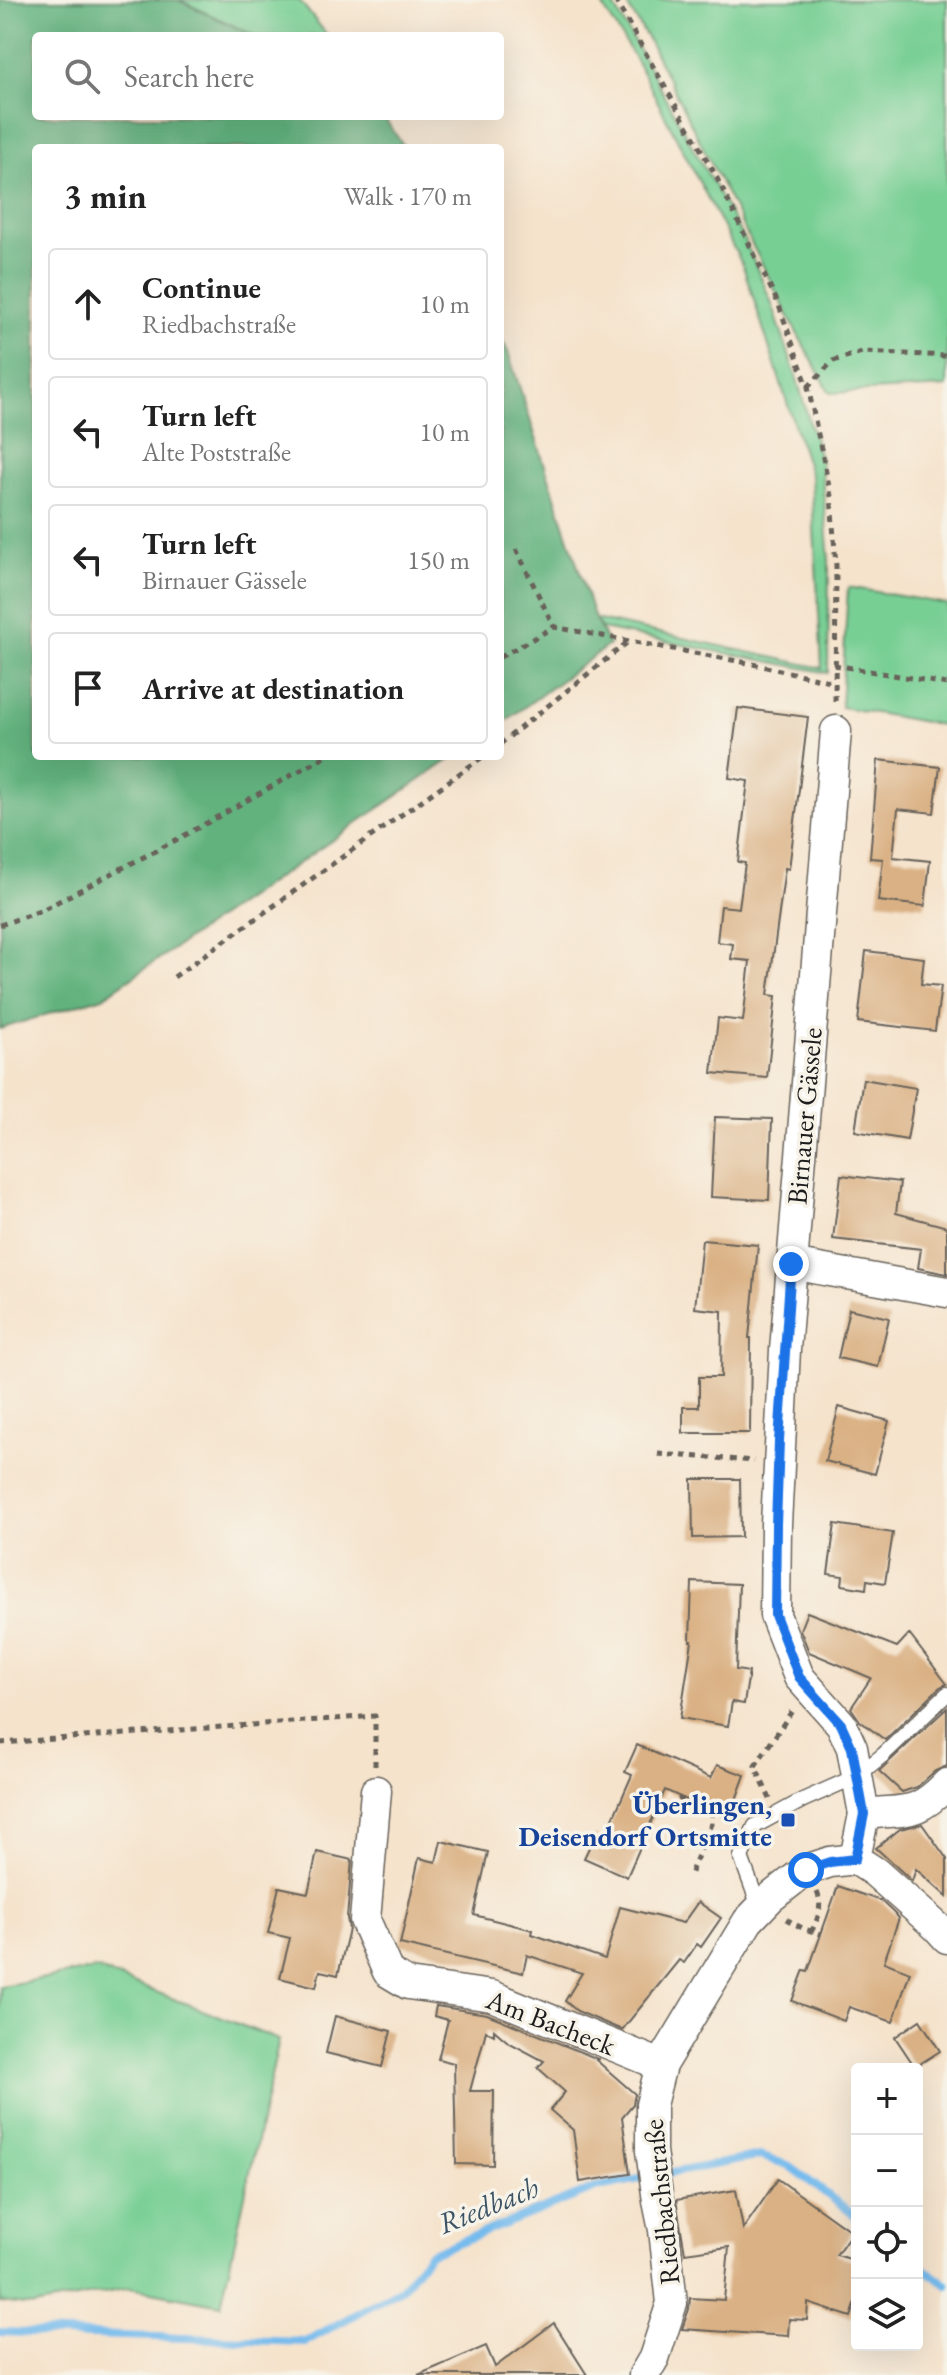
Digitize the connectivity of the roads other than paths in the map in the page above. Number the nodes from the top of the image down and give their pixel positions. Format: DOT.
graph roads {
  1 [pos="836,731"];
  2 [pos="791,1264"];
  3 [pos="947,1292"];
  4 [pos="947,1694"];
  5 [pos="857,1776"];
  6 [pos="947,1784"];
  7 [pos="376,1791"];
  8 [pos="864,1814"];
  9 [pos="855,1859"];
  10 [pos="765,1904"];
  11 [pos="947,1938"];
  12 [pos="661,2065"];
  13 [pos="644,2375"];
  1 -- 2 [label="street, Birnauer Gässele"];
  2 -- 3 [label="street"];
  2 -- 5 [label="street, Birnauer Gässele"];
  4 -- 5 [label="lane"];
  5 -- 8 [label="street, Birnauer Gässele"];
  5 -- 10 [label="lane"];
  6 -- 8 [label="street"];
  7 -- 12 [label="street, Am Bacheck"];
  8 -- 9 [label="street"];
  9 -- 10 [label="street, Riedbachstraße"];
  9 -- 11 [label="street"];
  10 -- 12 [label="street, Riedbachstraße"];
  12 -- 13 [label="street, Riedbachstraße"];
}
